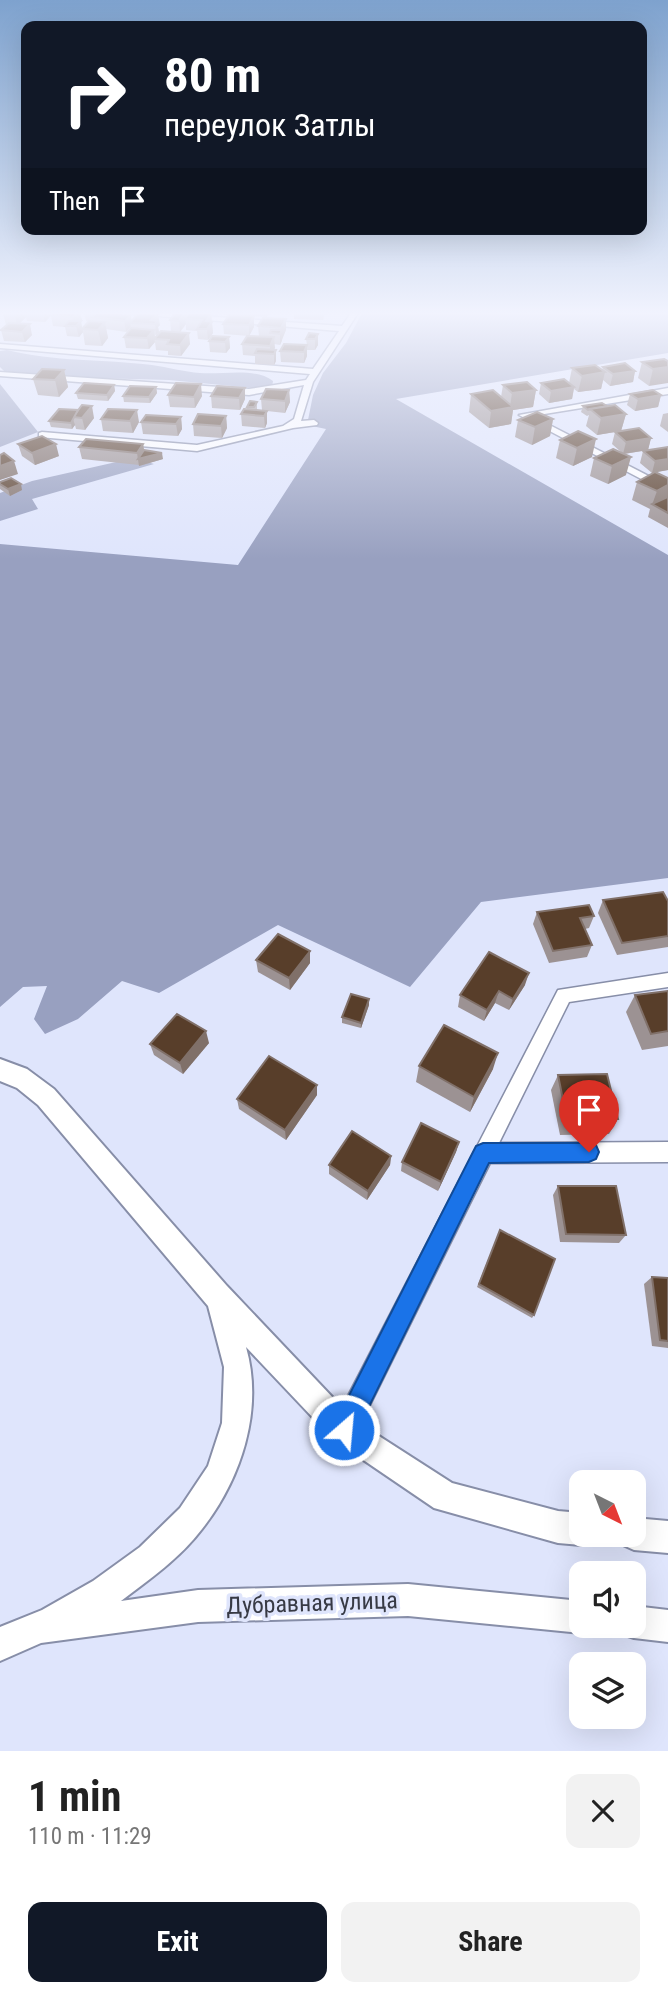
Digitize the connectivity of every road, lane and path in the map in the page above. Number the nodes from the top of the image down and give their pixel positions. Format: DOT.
graph roads {
  1 [pos="305,395"];
  2 [pos="646,395"];
  3 [pos="314,423"];
  4 [pos="292,425"];
  5 [pos="42,435"];
  6 [pos="668,490"];
  7 [pos="668,980"];
  8 [pos="0,1070"];
  9 [pos="668,1152"];
  10 [pos="483,1153"];
  11 [pos="217,1296"];
  12 [pos="344,1430"];
  13 [pos="569,1528"];
  14 [pos="646,1535"];
  15 [pos="668,1537"];
  16 [pos="569,1616"];
  17 [pos="646,1623"];
  18 [pos="668,1626"];
  19 [pos="44,1628"];
  20 [pos="0,1644"];
  1 -- 4 [label="street"];
  2 -- 6 [label="street"];
  3 -- 4 [label="street"];
  4 -- 5 [label="street"];
  7 -- 10 [label="street"];
  8 -- 11 [label="street, Дубравная улица"];
  9 -- 10 [label="street"];
  10 -- 12 [label="street"];
  11 -- 12 [label="street, Дубравная улица"];
  11 -- 19 [label="street, Дубравная улица"];
  12 -- 13 [label="street, Дубравная улица"];
  14 -- 15 [label="street"];
  16 -- 19 [label="street, Дубравная улица"];
  17 -- 18 [label="street"];
  19 -- 20 [label="street, Дубравная улица"];
}
